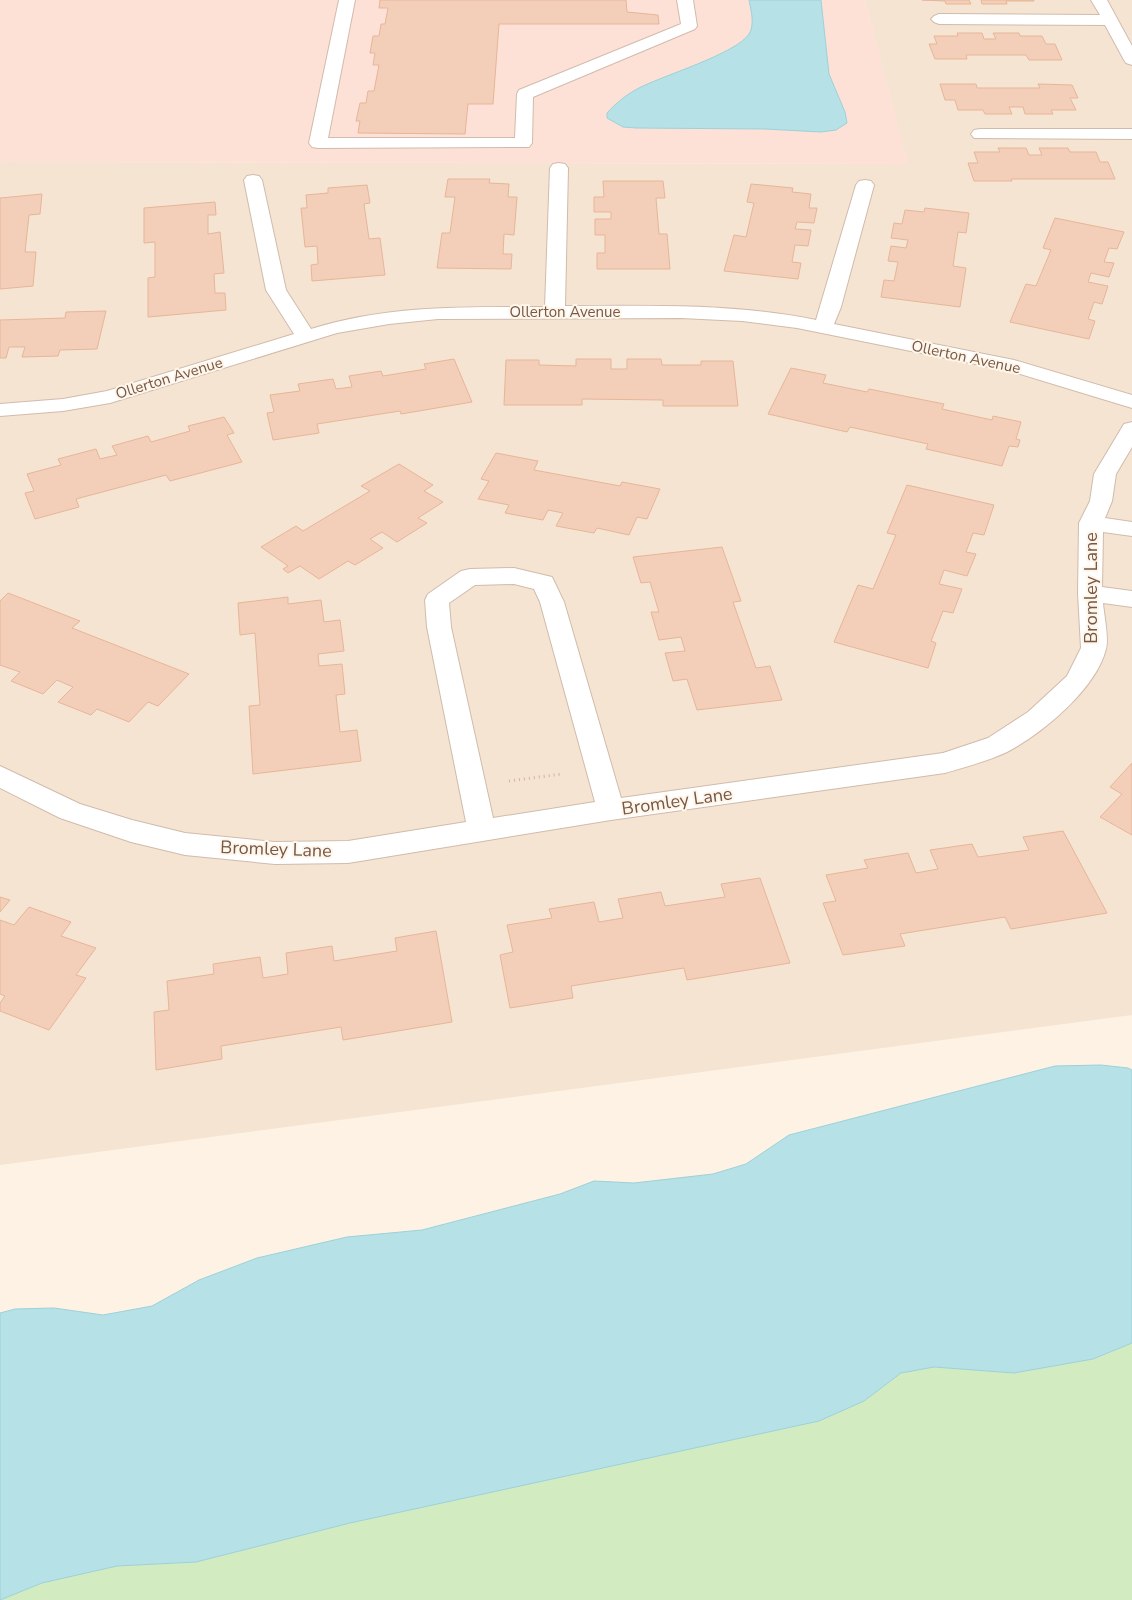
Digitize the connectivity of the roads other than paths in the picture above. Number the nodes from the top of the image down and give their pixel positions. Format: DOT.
graph roads {
  1 [pos="347,0"];
  2 [pos="685,0"];
  3 [pos="1099,0"];
  4 [pos="939,20"];
  5 [pos="1110,20"];
  6 [pos="1132,60"];
  7 [pos="980,134"];
  8 [pos="1132,134"];
  9 [pos="559,168"];
  10 [pos="253,180"];
  11 [pos="865,185"];
  12 [pos="555,312"];
  13 [pos="823,327"];
  14 [pos="305,336"];
  15 [pos="1132,402"];
  16 [pos="0,410"];
  17 [pos="1132,429"];
  18 [pos="1091,523"];
  19 [pos="1132,529"];
  20 [pos="1090,593"];
  21 [pos="1132,599"];
  22 [pos="0,776"];
  23 [pos="611,810"];
  24 [pos="482,830"];
  1 -- 2 [label="street"];
  3 -- 5 [label="street"];
  4 -- 5 [label="street"];
  5 -- 6 [label="street"];
  7 -- 8 [label="street"];
  9 -- 12 [label="street"];
  10 -- 14 [label="street"];
  11 -- 13 [label="street"];
  12 -- 13 [label="street, Ollerton Avenue"];
  12 -- 14 [label="street, Ollerton Avenue"];
  13 -- 15 [label="street, Ollerton Avenue"];
  14 -- 16 [label="street, Ollerton Avenue"];
  17 -- 18 [label="street, Bromley Lane"];
  18 -- 19 [label="street"];
  18 -- 20 [label="street, Bromley Lane"];
  20 -- 21 [label="street"];
  20 -- 23 [label="street, Bromley Lane"];
  22 -- 24 [label="street, Bromley Lane"];
  23 -- 24 [label="street, Bromley Lane"];
  23 -- 24 [label="street"];
}
